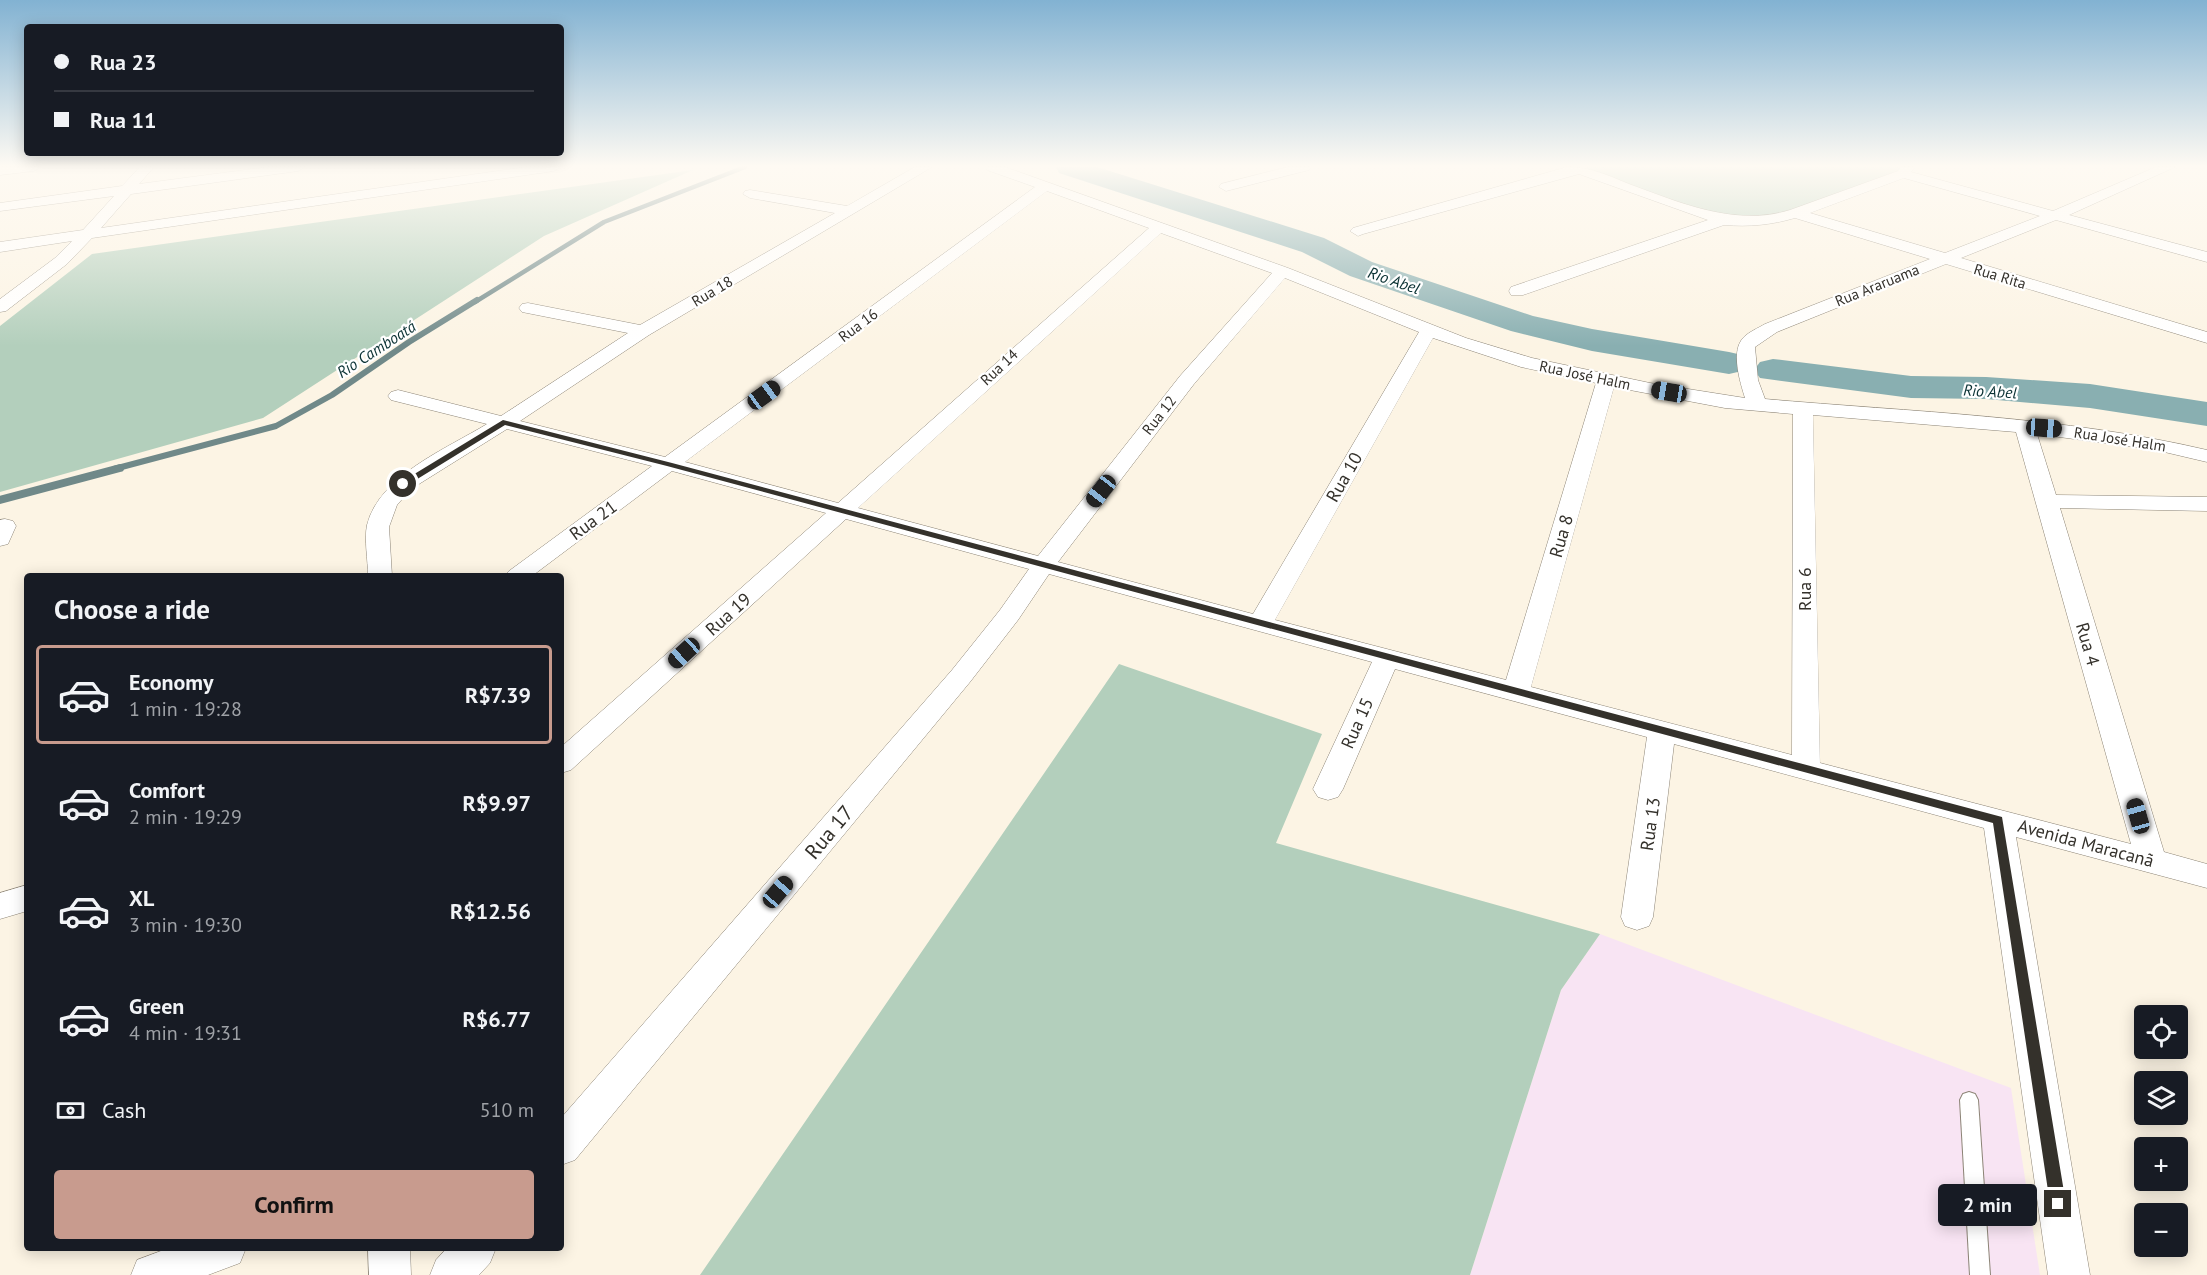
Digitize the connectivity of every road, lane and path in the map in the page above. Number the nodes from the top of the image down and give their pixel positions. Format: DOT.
graph roads {
  1 [pos="95,226"];
  2 [pos="143,226"];
  3 [pos="823,226"];
  4 [pos="991,226"];
  5 [pos="1160,226"];
  6 [pos="1161,226"];
  7 [pos="1374,226"];
  8 [pos="1704,226"];
  9 [pos="1838,226"];
  10 [pos="2026,226"];
  11 [pos="2092,226"];
  12 [pos="1358,231"];
  13 [pos="87,235"];
  14 [pos="0,247"];
  15 [pos="2207,257"];
  16 [pos="1943,259"];
  17 [pos="1282,271"];
  18 [pos="1517,291"];
  19 [pos="22,292"];
  20 [pos="0,295"];
  21 [pos="0,308"];
  22 [pos="528,308"];
  23 [pos="1429,329"];
  24 [pos="644,331"];
  25 [pos="2207,337"];
  26 [pos="1606,380"];
  27 [pos="398,396"];
  28 [pos="1757,405"];
  29 [pos="1803,410"];
  30 [pos="503,423"];
  31 [pos="2025,427"];
  32 [pos="2207,456"];
  33 [pos="670,464"];
  34 [pos="2046,501"];
  35 [pos="2207,504"];
  36 [pos="842,512"];
  37 [pos="1043,565"];
  38 [pos="380,573"];
  39 [pos="521,573"];
  40 [pos="1260,624"];
  41 [pos="1386,658"];
  42 [pos="1516,691"];
  43 [pos="1662,731"];
  44 [pos="564,760"];
  45 [pos="1806,768"];
  46 [pos="1328,789"];
  47 [pos="1998,820"];
  48 [pos="2151,861"];
  49 [pos="2207,876"];
  50 [pos="24,899"];
  51 [pos="0,906"];
  52 [pos="1637,917"];
  53 [pos="1969,1100"];
  54 [pos="564,1143"];
  55 [pos="217,1251"];
  56 [pos="389,1251"];
  57 [pos="472,1251"];
  58 [pos="152,1275"];
  59 [pos="390,1275"];
  60 [pos="451,1275"];
  61 [pos="1980,1275"];
  62 [pos="2069,1275"];
  1 -- 13 [label="street"];
  2 -- 13 [label="street"];
  3 -- 24 [label="street, Rua 18"];
  4 -- 33 [label="street, Rua 16"];
  5 -- 36 [label="street, Rua 14"];
  6 -- 17 [label="street, Rua José Halm"];
  7 -- 12 [label="street"];
  8 -- 18 [label="street"];
  9 -- 16 [label="street, Rua Rita"];
  10 -- 16 [label="street, Rua Araruama"];
  11 -- 15 [label="street"];
  13 -- 14 [label="street"];
  13 -- 19 [label="street"];
  16 -- 25 [label="street, Rua Rita"];
  16 -- 28 [label="street, Rua Araruama"];
  17 -- 23 [label="street, Rua José Halm"];
  17 -- 37 [label="street, Rua 12"];
  19 -- 20 [label="street"];
  19 -- 21 [label="street"];
  22 -- 24 [label="street"];
  23 -- 26 [label="street, Rua José Halm"];
  23 -- 40 [label="street, Rua 10"];
  24 -- 30 [label="street, Rua 18"];
  26 -- 28 [label="street, Rua José Halm"];
  26 -- 42 [label="street, Rua 8"];
  27 -- 30 [label="street, Avenida Maracanã"];
  28 -- 29 [label="street, Rua José Halm"];
  29 -- 31 [label="street, Rua José Halm"];
  29 -- 45 [label="street, Rua 6"];
  30 -- 33 [label="street, Avenida Maracanã"];
  30 -- 38 [label="street, Rua 18"];
  31 -- 32 [label="street, Rua José Halm"];
  31 -- 34 [label="street, Rua 4"];
  33 -- 36 [label="street, Avenida Maracanã"];
  33 -- 39 [label="street, Rua 21"];
  34 -- 35 [label="street"];
  34 -- 48 [label="street, Rua 4"];
  36 -- 37 [label="street, Avenida Maracanã"];
  36 -- 44 [label="street, Rua 19"];
  37 -- 40 [label="street, Avenida Maracanã"];
  37 -- 54 [label="street, Rua 17"];
  40 -- 41 [label="street, Avenida Maracanã"];
  41 -- 42 [label="street, Avenida Maracanã"];
  41 -- 46 [label="street, Rua 15"];
  42 -- 43 [label="street, Avenida Maracanã"];
  43 -- 45 [label="street, Avenida Maracanã"];
  43 -- 52 [label="street, Rua 13"];
  45 -- 47 [label="street, Avenida Maracanã"];
  47 -- 48 [label="street, Avenida Maracanã"];
  47 -- 62 [label="street"];
  48 -- 49 [label="street, Avenida Maracanã"];
  50 -- 51 [label="street"];
  53 -- 61 [label="lane"];
  55 -- 58 [label="street"];
  56 -- 59 [label="street"];
  57 -- 60 [label="street"];
}
